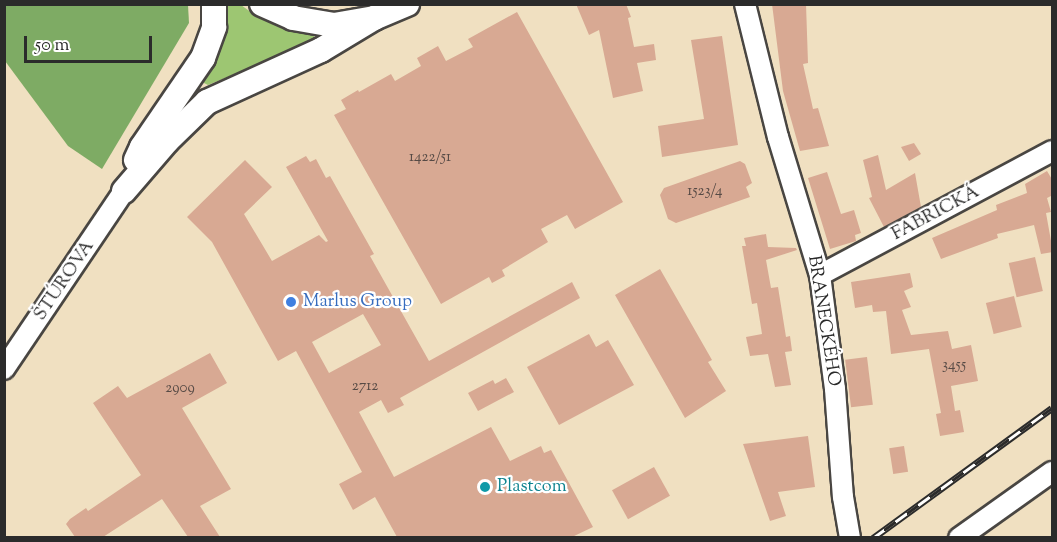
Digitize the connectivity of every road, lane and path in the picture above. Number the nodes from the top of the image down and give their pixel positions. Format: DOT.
graph roads {
  1 [pos="214,4"];
  2 [pos="262,4"];
  3 [pos="407,4"];
  4 [pos="745,4"];
  5 [pos="374,18"];
  6 [pos="1053,151"];
  7 [pos="124,191"];
  8 [pos="820,275"];
  9 [pos="4,369"];
  10 [pos="1053,472"];
  11 [pos="850,537"];
  12 [pos="959,537"];
  1 -- 7 [label="main road"];
  2 -- 5 [label="main road"];
  3 -- 5 [label="main road"];
  4 -- 8 [label="street, BRANECKÉHO"];
  5 -- 7 [label="main road"];
  6 -- 8 [label="street, FABRICKÁ"];
  7 -- 9 [label="street, ŠTÚROVA"];
  8 -- 11 [label="street, BRANECKÉHO"];
  10 -- 12 [label="street"];
}
